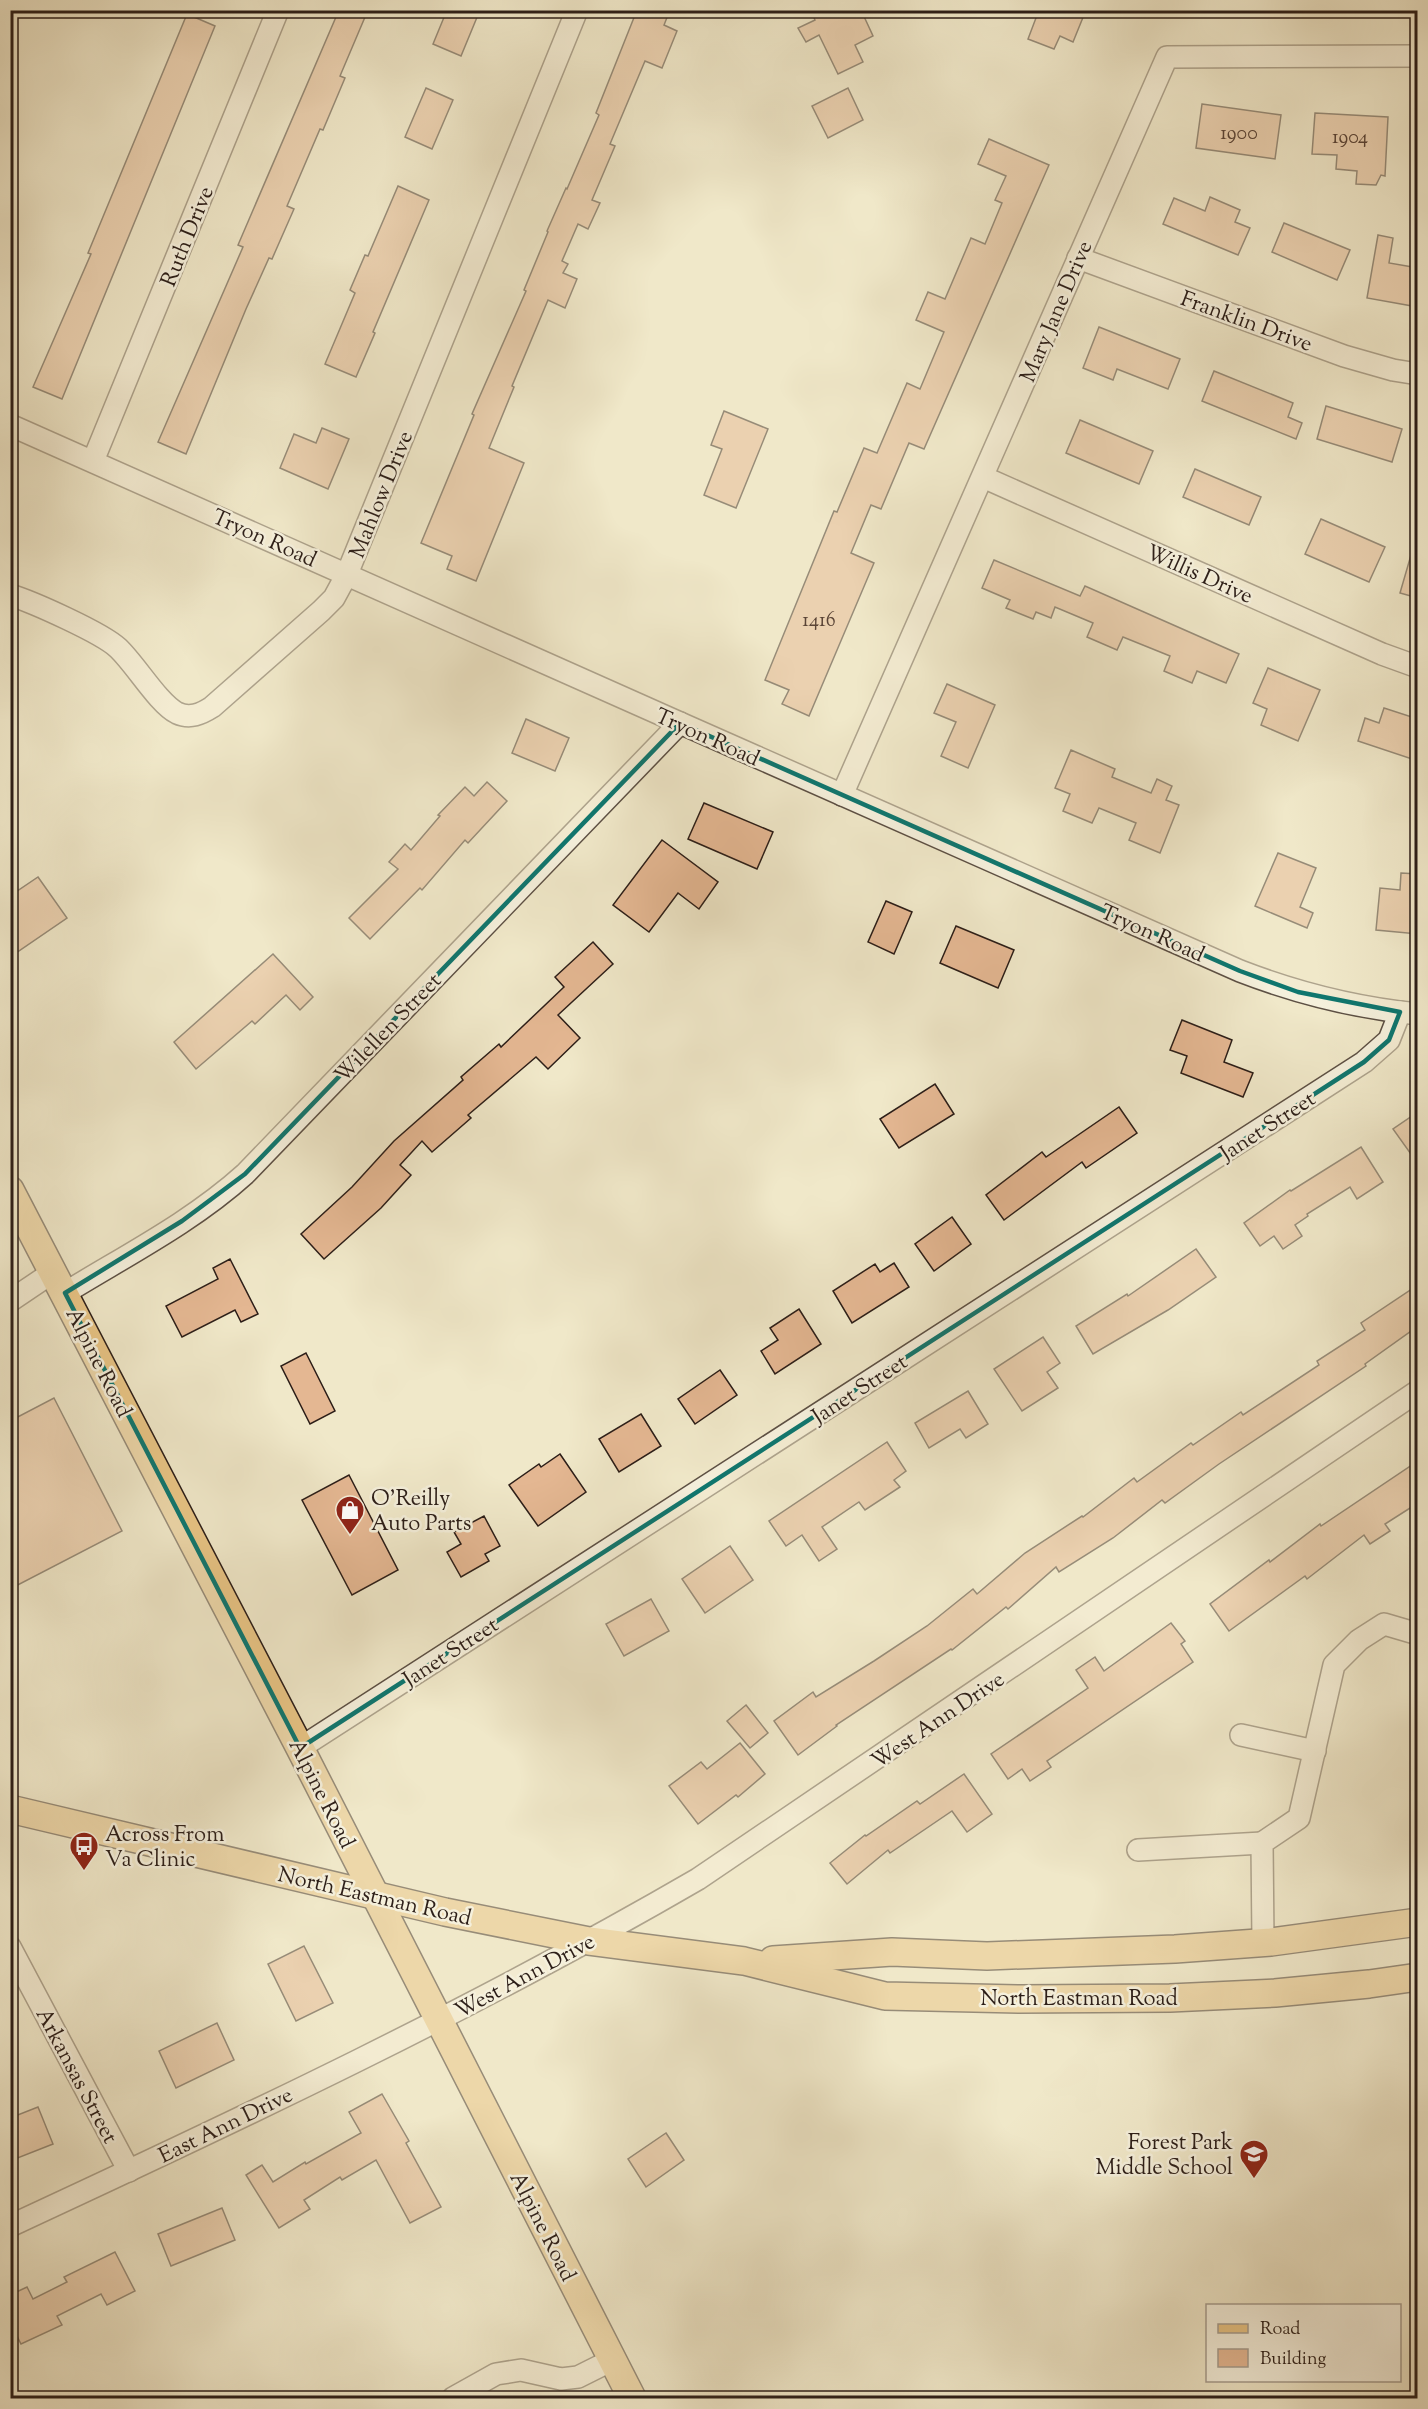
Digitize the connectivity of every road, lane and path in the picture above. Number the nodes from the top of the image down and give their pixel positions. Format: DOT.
graph roads {
  1 [pos="278,10"];
  2 [pos="578,10"];
  3 [pos="1418,56"];
  4 [pos="1078,258"];
  5 [pos="1418,374"];
  6 [pos="10,424"];
  7 [pos="93,461"];
  8 [pos="983,477"];
  9 [pos="347,574"];
  10 [pos="10,595"];
  11 [pos="1418,667"];
  12 [pos="680,723"];
  13 [pos="842,795"];
  14 [pos="1409,1013"];
  15 [pos="10,1190"];
  16 [pos="59,1282"];
  17 [pos="10,1301"];
  18 [pos="1418,1391"];
  19 [pos="1418,1634"];
  20 [pos="1241,1735"];
  21 [pos="300,1748"];
  22 [pos="1315,1751"];
  23 [pos="10,1809"];
  24 [pos="1262,1843"];
  25 [pos="1138,1850"];
  26 [pos="375,1897"];
  27 [pos="1418,1922"];
  28 [pos="589,1941"];
  29 [pos="1263,1942"];
  30 [pos="10,1947"];
  31 [pos="744,1961"];
  32 [pos="1418,1977"];
  33 [pos="440,2020"];
  34 [pos="129,2171"];
  35 [pos="10,2226"];
  36 [pos="612,2360"];
  37 [pos="453,2398"];
  38 [pos="632,2398"];
  1 -- 7 [label="street, Ruth Drive"];
  2 -- 9 [label="street, Mahlow Drive"];
  3 -- 4 [label="street, Mary Jane Drive"];
  4 -- 5 [label="street, Franklin Drive"];
  4 -- 8 [label="street, Mary Jane Drive"];
  6 -- 7 [label="street, Tryon Road"];
  7 -- 9 [label="street, Tryon Road"];
  8 -- 11 [label="street, Willis Drive"];
  8 -- 13 [label="street, Mary Jane Drive"];
  9 -- 10 [label="street, Mahlow Drive"];
  9 -- 12 [label="street, Tryon Road"];
  12 -- 13 [label="street, Tryon Road"];
  12 -- 16 [label="street, Wilellen Street"];
  13 -- 14 [label="street, Tryon Road"];
  14 -- 21 [label="street, Janet Street"];
  15 -- 16 [label="main road, Alpine Road"];
  16 -- 17 [label="street, Wilellen Street"];
  16 -- 21 [label="main road, Alpine Road"];
  18 -- 28 [label="street, West Ann Drive"];
  19 -- 22 [label="street"];
  20 -- 22 [label="street"];
  21 -- 26 [label="main road, Alpine Road"];
  22 -- 24 [label="street"];
  23 -- 26 [label="main road, North Eastman Road"];
  24 -- 25 [label="street"];
  24 -- 29 [label="street"];
  26 -- 28 [label="main road, North Eastman Road"];
  26 -- 33 [label="main road, Alpine Road"];
  27 -- 29 [label="main road, North Eastman Road"];
  28 -- 31 [label="main road, North Eastman Road"];
  28 -- 33 [label="street, West Ann Drive"];
  29 -- 31 [label="main road, North Eastman Road"];
  30 -- 34 [label="street, Arkansas Street"];
  31 -- 32 [label="main road, North Eastman Road"];
  33 -- 34 [label="street, East Ann Drive"];
  33 -- 36 [label="main road, Alpine Road"];
  34 -- 35 [label="street, East Ann Drive"];
  36 -- 37 [label="street"];
  36 -- 38 [label="main road, Alpine Road"];
}
